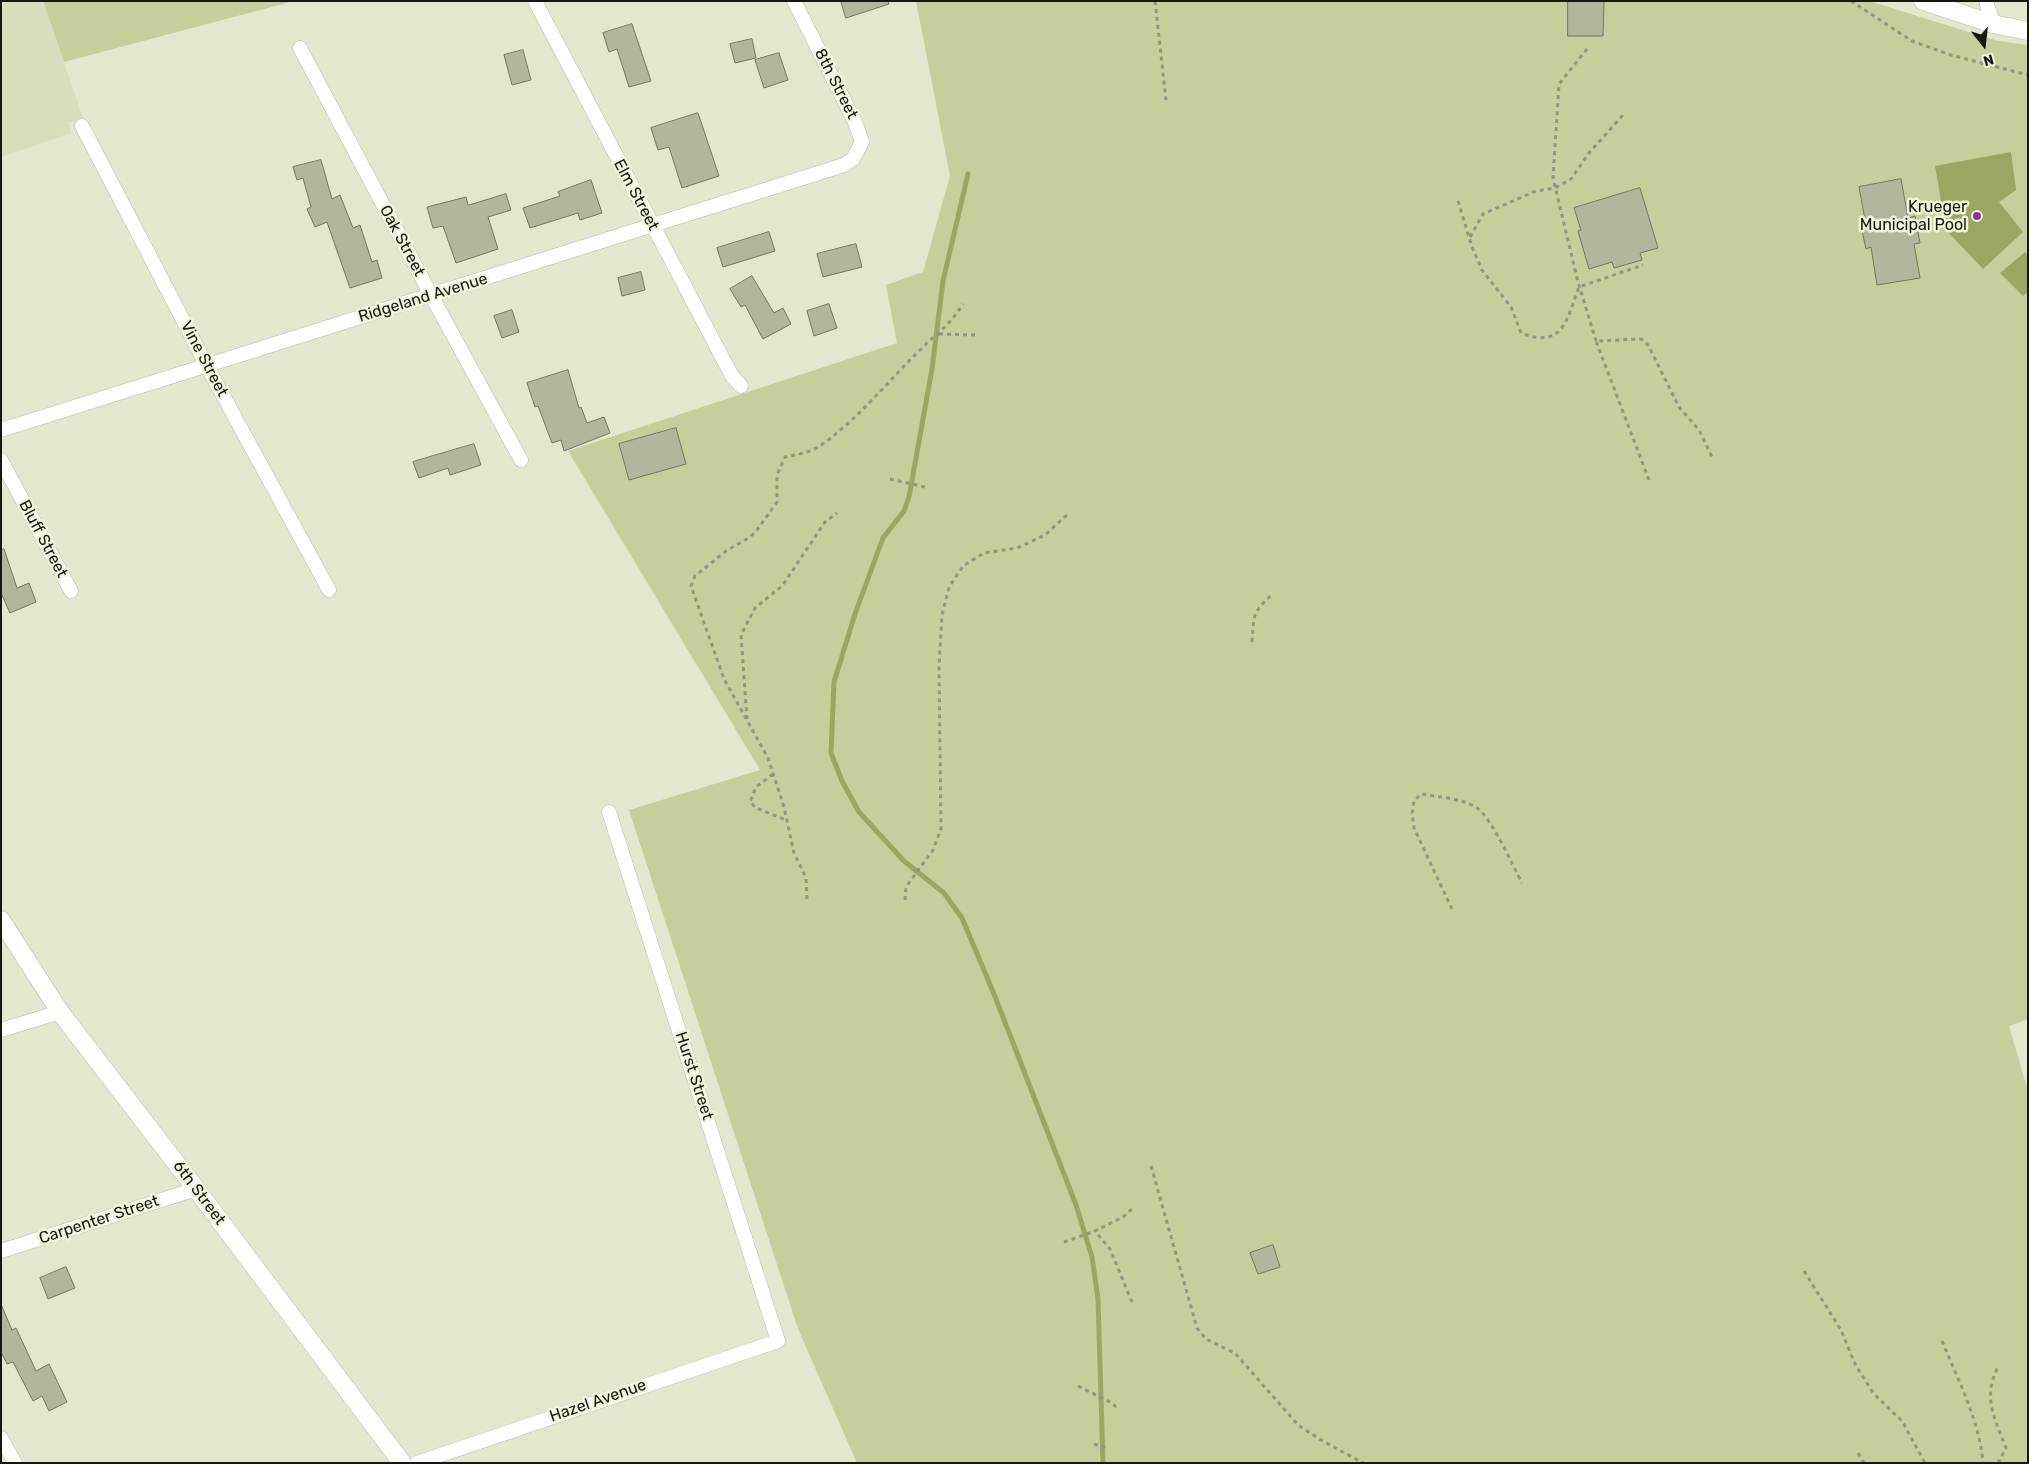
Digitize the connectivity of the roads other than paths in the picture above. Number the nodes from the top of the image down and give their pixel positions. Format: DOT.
graph roads {
  1 [pos="534,1"];
  2 [pos="794,1"];
  3 [pos="1923,1"];
  4 [pos="1986,1"];
  5 [pos="1993,24"];
  6 [pos="2028,31"];
  7 [pos="300,48"];
  8 [pos="82,126"];
  9 [pos="844,165"];
  10 [pos="652,226"];
  11 [pos="431,295"];
  12 [pos="207,366"];
  13 [pos="741,386"];
  14 [pos="1,430"];
  15 [pos="1,460"];
  16 [pos="521,460"];
  17 [pos="330,590"];
  18 [pos="71,591"];
  19 [pos="609,812"];
  20 [pos="1,920"];
  21 [pos="60,1012"];
  22 [pos="1,1030"];
  23 [pos="196,1189"];
  24 [pos="1,1252"];
  25 [pos="778,1341"];
  26 [pos="1,1438"];
  27 [pos="15,1463"];
  28 [pos="402,1463"];
  29 [pos="417,1463"];
  1 -- 10 [label="street, Elm Street"];
  2 -- 9 [label="street, 8th Street"];
  3 -- 5 [label="street"];
  4 -- 5 [label="street"];
  5 -- 6 [label="street"];
  7 -- 11 [label="street, Oak Street"];
  8 -- 12 [label="street, Vine Street"];
  9 -- 10 [label="street, Ridgeland Avenue"];
  10 -- 11 [label="street, Ridgeland Avenue"];
  10 -- 13 [label="street, Elm Street"];
  11 -- 12 [label="street, Ridgeland Avenue"];
  11 -- 16 [label="street, Oak Street"];
  12 -- 14 [label="street, Ridgeland Avenue"];
  12 -- 17 [label="street, Vine Street"];
  15 -- 18 [label="street, Bluff Street"];
  19 -- 25 [label="street, Hurst Street"];
  20 -- 21 [label="street, 6th Street"];
  21 -- 22 [label="street"];
  21 -- 23 [label="street, 6th Street"];
  23 -- 24 [label="street, Carpenter Street"];
  23 -- 28 [label="street, 6th Street"];
  25 -- 29 [label="street, Hazel Avenue"];
  26 -- 27 [label="street"];
}
